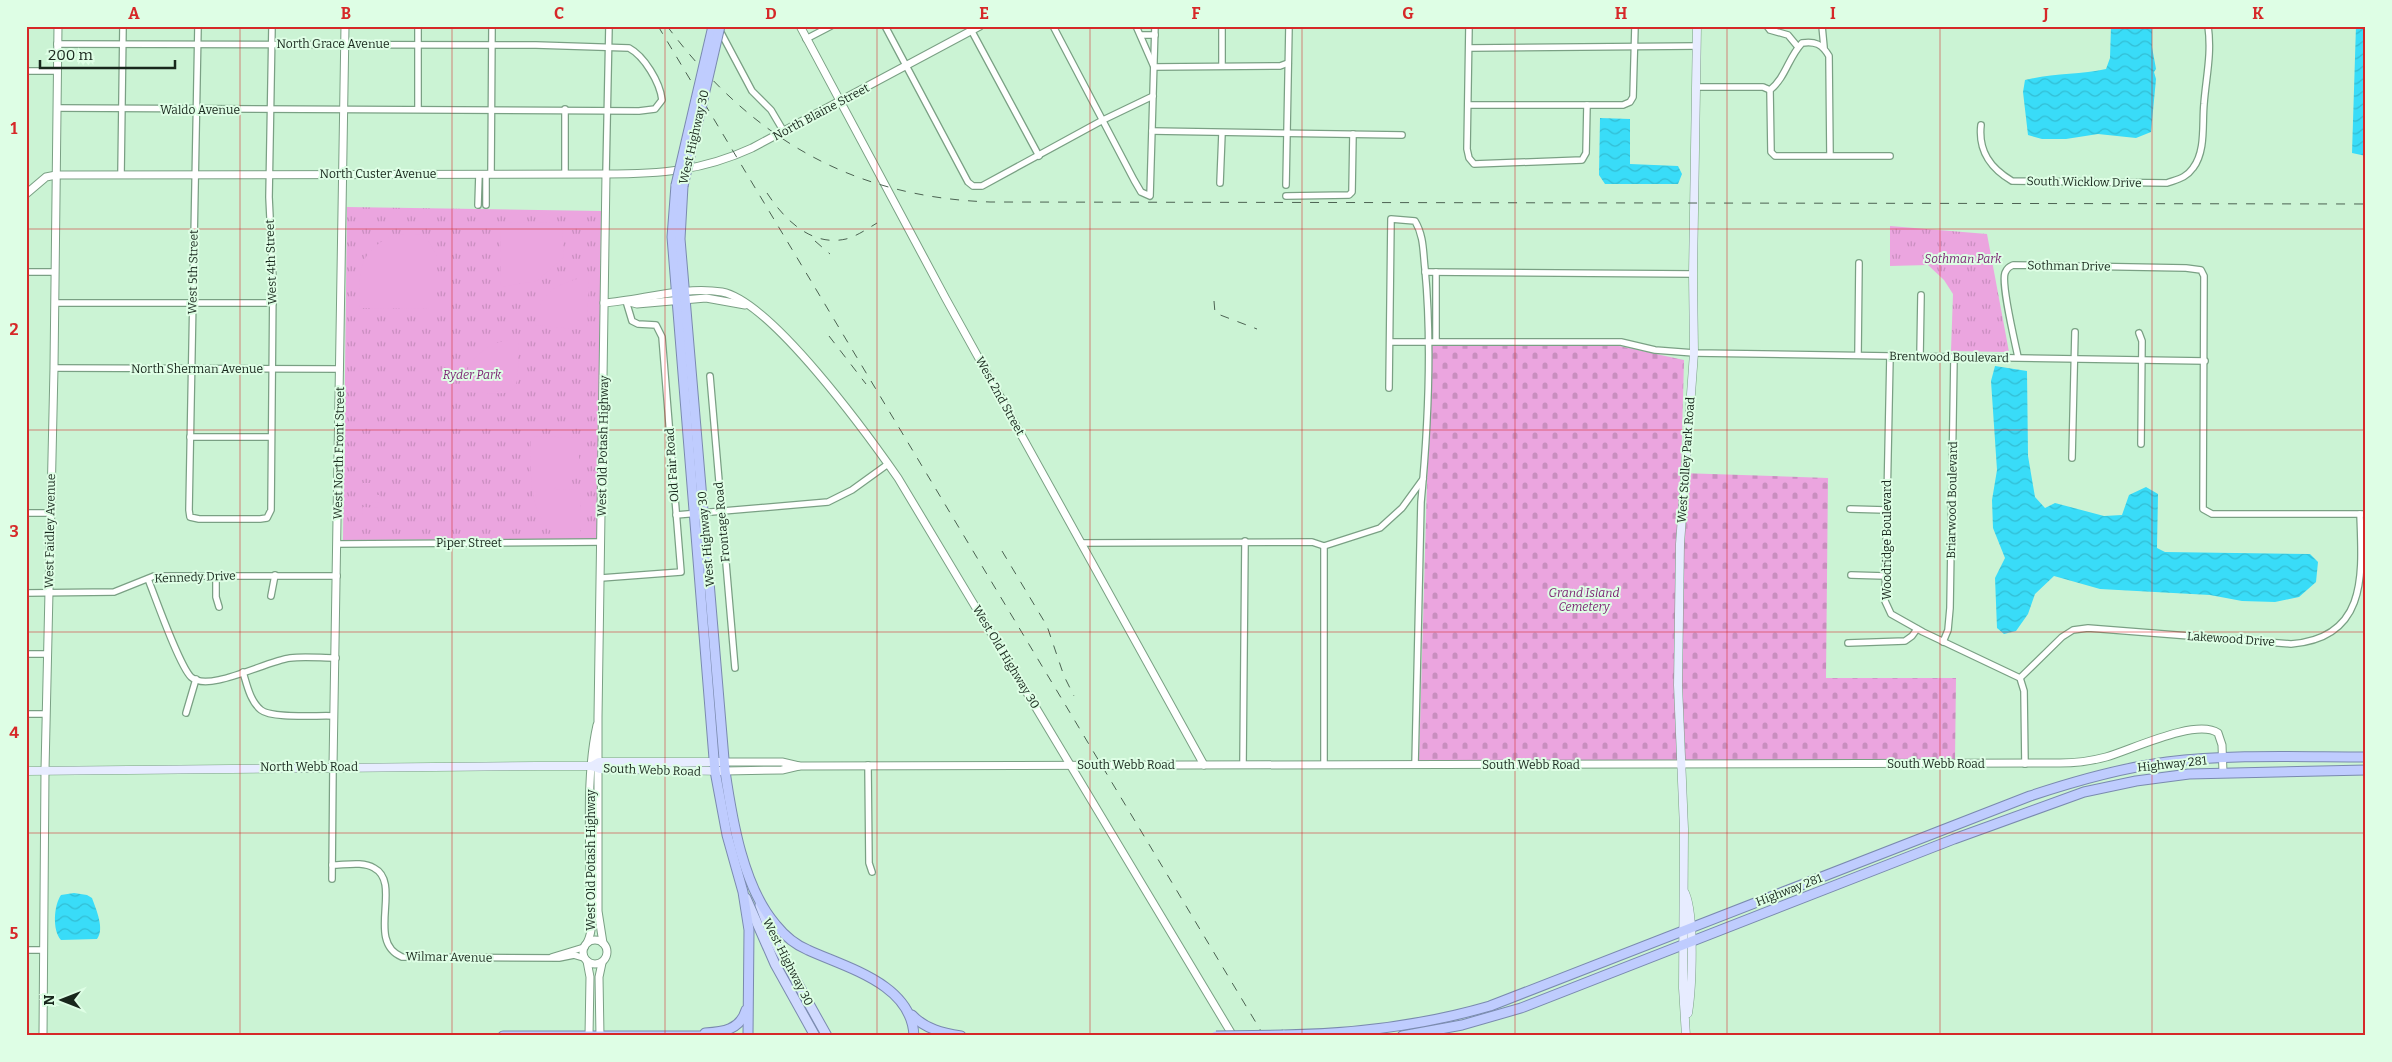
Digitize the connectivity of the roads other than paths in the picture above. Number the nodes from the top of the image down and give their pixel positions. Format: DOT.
graph roads {
  1 [pos="58,26"];
  2 [pos="123,26"];
  3 [pos="198,26"];
  4 [pos="272,26"];
  5 [pos="345,26"];
  6 [pos="418,26"];
  7 [pos="492,26"];
  8 [pos="609,26"];
  9 [pos="717,26"];
  10 [pos="800,26"];
  11 [pos="831,26"];
  12 [pos="885,26"];
  13 [pos="980,26"];
  14 [pos="1053,26"];
  15 [pos="1136,26"];
  16 [pos="1154,26"];
  17 [pos="1222,26"];
  18 [pos="1288,26"];
  19 [pos="1470,26"];
  20 [pos="1635,26"];
  21 [pos="1697,26"];
  22 [pos="1767,26"];
  23 [pos="1822,26"];
  24 [pos="2208,26"];
  25 [pos="970,29"];
  26 [pos="1155,34"];
  27 [pos="1141,35"];
  28 [pos="806,39"];
  29 [pos="57,44"];
  30 [pos="123,44"];
  31 [pos="197,44"];
  32 [pos="272,44"];
  33 [pos="345,44"];
  34 [pos="492,44"];
  35 [pos="418,45"];
  36 [pos="609,46"];
  37 [pos="1697,46"];
  38 [pos="1634,47"];
  39 [pos="1798,47"];
  40 [pos="1824,47"];
  41 [pos="1469,48"];
  42 [pos="1288,63"];
  43 [pos="906,66"];
  44 [pos="1222,66"];
  45 [pos="1154,67"];
  46 [pos="26,71"];
  47 [pos="57,71"];
  48 [pos="1696,87"];
  49 [pos="1770,90"];
  50 [pos="1153,96"];
  51 [pos="840,102"];
  52 [pos="1468,105"];
  53 [pos="1587,105"];
  54 [pos="57,108"];
  55 [pos="122,109"];
  56 [pos="418,109"];
  57 [pos="492,109"];
  58 [pos="565,109"];
  59 [pos="196,110"];
  60 [pos="270,110"];
  61 [pos="344,110"];
  62 [pos="607,110"];
  63 [pos="1103,120"];
  64 [pos="1980,125"];
  65 [pos="1152,131"];
  66 [pos="784,132"];
  67 [pos="1222,132"];
  68 [pos="1287,132"];
  69 [pos="1353,134"];
  70 [pos="1402,135"];
  71 [pos="735,156"];
  72 [pos="1039,156"];
  73 [pos="1830,156"];
  74 [pos="1890,156"];
  75 [pos="269,173"];
  76 [pos="121,174"];
  77 [pos="194,174"];
  78 [pos="343,174"];
  79 [pos="485,174"];
  80 [pos="565,174"];
  81 [pos="606,174"];
  82 [pos="56,175"];
  83 [pos="1220,183"];
  84 [pos="1286,185"];
  85 [pos="26,194"];
  86 [pos="1286,196"];
  87 [pos="478,205"];
  88 [pos="486,205"];
  89 [pos="1859,263"];
  90 [pos="26,272"];
  91 [pos="55,272"];
  92 [pos="1425,272"];
  93 [pos="1436,272"];
  94 [pos="1693,274"];
  95 [pos="1921,295"];
  96 [pos="680,297"];
  97 [pos="626,301"];
  98 [pos="55,303"];
  99 [pos="192,303"];
  100 [pos="273,303"];
  101 [pos="604,303"];
  102 [pos="2075,332"];
  103 [pos="2139,333"];
  104 [pos="1428,341"];
  105 [pos="1436,341"];
  106 [pos="1391,342"];
  107 [pos="1694,353"];
  108 [pos="1858,355"];
  109 [pos="1890,356"];
  110 [pos="1920,356"];
  111 [pos="1954,357"];
  112 [pos="2018,358"];
  113 [pos="2075,359"];
  114 [pos="2142,360"];
  115 [pos="2204,361"];
  116 [pos="54,368"];
  117 [pos="191,368"];
  118 [pos="272,368"];
  119 [pos="340,369"];
  120 [pos="710,376"];
  121 [pos="1389,388"];
  122 [pos="190,436"];
  123 [pos="271,437"];
  124 [pos="2141,444"];
  125 [pos="2072,458"];
  126 [pos="888,464"];
  127 [pos="1423,478"];
  128 [pos="1850,510"];
  129 [pos="1886,510"];
  130 [pos="722,511"];
  131 [pos="704,512"];
  132 [pos="26,513"];
  133 [pos="51,513"];
  134 [pos="694,513"];
  135 [pos="2363,514"];
  136 [pos="676,515"];
  137 [pos="190,517"];
  138 [pos="1245,541"];
  139 [pos="601,542"];
  140 [pos="1081,543"];
  141 [pos="338,544"];
  142 [pos="1324,546"];
  143 [pos="2364,574"];
  144 [pos="275,575"];
  145 [pos="216,576"];
  146 [pos="337,576"];
  147 [pos="1851,576"];
  148 [pos="1885,576"];
  149 [pos="601,578"];
  150 [pos="148,579"];
  151 [pos="26,593"];
  152 [pos="49,593"];
  153 [pos="271,596"];
  154 [pos="219,607"];
  155 [pos="1916,629"];
  156 [pos="1848,642"];
  157 [pos="1943,642"];
  158 [pos="26,654"];
  159 [pos="48,654"];
  160 [pos="336,658"];
  161 [pos="734,668"];
  162 [pos="243,672"];
  163 [pos="2020,678"];
  164 [pos="196,680"];
  165 [pos="186,713"];
  166 [pos="26,714"];
  167 [pos="46,714"];
  168 [pos="334,716"];
  169 [pos="2366,757"];
  170 [pos="2223,758"];
  171 [pos="1071,764"];
  172 [pos="1415,764"];
  173 [pos="2025,764"];
  174 [pos="868,765"];
  175 [pos="1204,765"];
  176 [pos="1242,765"];
  177 [pos="1324,765"];
  178 [pos="597,766"];
  179 [pos="1680,766"];
  180 [pos="333,767"];
  181 [pos="715,767"];
  182 [pos="725,767"];
  183 [pos="45,770"];
  184 [pos="2366,770"];
  185 [pos="26,771"];
  186 [pos="2223,772"];
  187 [pos="591,819"];
  188 [pos="599,849"];
  189 [pos="590,862"];
  190 [pos="332,865"];
  191 [pos="872,872"];
  192 [pos="332,879"];
  193 [pos="743,892"];
  194 [pos="598,901"];
  195 [pos="758,902"];
  196 [pos="1686,930"];
  197 [pos="603,943"];
  198 [pos="1686,944"];
  199 [pos="586,945"];
  200 [pos="26,950"];
  201 [pos="44,950"];
  202 [pos="550,958"];
  203 [pos="586,960"];
  204 [pos="602,962"];
  205 [pos="748,992"];
  206 [pos="909,1011"];
  207 [pos="589,1035"];
  208 [pos="600,1035"];
  209 [pos="677,1035"];
  210 [pos="1283,1035"];
  211 [pos="44,1036"];
  212 [pos="503,1036"];
  213 [pos="710,1036"];
  214 [pos="748,1036"];
  215 [pos="815,1036"];
  216 [pos="827,1036"];
  217 [pos="914,1036"];
  218 [pos="961,1036"];
  219 [pos="1215,1036"];
  220 [pos="1233,1036"];
  221 [pos="1402,1036"];
  222 [pos="1686,1036"];
  1 -- 29 [label="street, West Faidley Avenue"];
  2 -- 30 [label="street"];
  3 -- 31 [label="street, West 5th Street"];
  4 -- 32 [label="street, West 4th Street"];
  5 -- 33 [label="street, West North Front Street"];
  6 -- 35 [label="street"];
  7 -- 34 [label="street"];
  8 -- 36 [label="street"];
  9 -- 66 [label="street"];
  9 -- 96 [label="highway, West Highway 30, bridge"];
  10 -- 28 [label="street, West 2nd Street"];
  11 -- 28 [label="street"];
  12 -- 43 [label="street"];
  13 -- 25 [label="street, North Blaine Street"];
  14 -- 63 [label="street"];
  15 -- 27 [label="street"];
  16 -- 26 [label="street"];
  17 -- 44 [label="street"];
  18 -- 42 [label="street"];
  19 -- 41 [label="street"];
  20 -- 38 [label="street"];
  21 -- 37 [label="main road, West Stolley Park Road"];
  22 -- 39 [label="street"];
  23 -- 40 [label="street"];
  24 -- 64 [label="street, South Wicklow Drive"];
  25 -- 43 [label="street, North Blaine Street"];
  25 -- 72 [label="street"];
  26 -- 27 [label="street"];
  26 -- 45 [label="street"];
  27 -- 45 [label="street"];
  28 -- 51 [label="street, West 2nd Street"];
  29 -- 30 [label="street, North Grace Avenue"];
  29 -- 47 [label="street, West Faidley Avenue"];
  30 -- 31 [label="street, North Grace Avenue"];
  30 -- 55 [label="street"];
  31 -- 32 [label="street, North Grace Avenue"];
  31 -- 59 [label="street, West 5th Street"];
  32 -- 33 [label="street, North Grace Avenue"];
  32 -- 60 [label="street, West 4th Street"];
  33 -- 35 [label="street, North Grace Avenue"];
  33 -- 61 [label="street, West North Front Street"];
  34 -- 35 [label="street, North Grace Avenue"];
  34 -- 36 [label="street, North Grace Avenue"];
  34 -- 57 [label="street"];
  35 -- 56 [label="street"];
  36 -- 62 [label="street"];
  36 -- 62 [label="street, North Grace Avenue"];
  37 -- 38 [label="street"];
  37 -- 48 [label="main road, West Stolley Park Road"];
  38 -- 41 [label="street"];
  38 -- 53 [label="street"];
  39 -- 40 [label="street"];
  39 -- 49 [label="street"];
  40 -- 73 [label="street"];
  41 -- 52 [label="street"];
  42 -- 44 [label="street"];
  42 -- 68 [label="street"];
  43 -- 51 [label="street, North Blaine Street"];
  43 -- 72 [label="street"];
  44 -- 45 [label="street"];
  45 -- 50 [label="street"];
  46 -- 47 [label="street"];
  47 -- 54 [label="street, West Faidley Avenue"];
  48 -- 49 [label="street"];
  48 -- 94 [label="main road, West Stolley Park Road"];
  49 -- 73 [label="street"];
  50 -- 63 [label="street"];
  50 -- 65 [label="street"];
  51 -- 66 [label="street, North Blaine Street"];
  51 -- 140 [label="street, West 2nd Street"];
  52 -- 53 [label="street"];
  52 -- 53 [label="street"];
  54 -- 55 [label="street, Waldo Avenue"];
  54 -- 82 [label="street, West Faidley Avenue"];
  55 -- 59 [label="street, Waldo Avenue"];
  55 -- 76 [label="street"];
  56 -- 57 [label="street, Waldo Avenue"];
  56 -- 61 [label="street, Waldo Avenue"];
  57 -- 58 [label="street, Waldo Avenue"];
  57 -- 79 [label="street"];
  58 -- 62 [label="street, Waldo Avenue"];
  58 -- 80 [label="street"];
  59 -- 60 [label="street, Waldo Avenue"];
  59 -- 77 [label="street, West 5th Street"];
  60 -- 61 [label="street, Waldo Avenue"];
  60 -- 75 [label="street, West 4th Street"];
  61 -- 78 [label="street, West North Front Street"];
  62 -- 81 [label="street"];
  63 -- 65 [label="street"];
  63 -- 72 [label="street"];
  65 -- 67 [label="street"];
  66 -- 71 [label="street, North Blaine Street"];
  67 -- 68 [label="street"];
  67 -- 83 [label="street"];
  68 -- 69 [label="street"];
  68 -- 84 [label="street"];
  69 -- 70 [label="street"];
  69 -- 86 [label="street"];
  71 -- 81 [label="street, North Custer Avenue"];
  73 -- 74 [label="street"];
  75 -- 77 [label="street, North Custer Avenue"];
  75 -- 78 [label="street, North Custer Avenue"];
  75 -- 100 [label="street, West 4th Street"];
  76 -- 77 [label="street, North Custer Avenue"];
  76 -- 82 [label="street, North Custer Avenue"];
  77 -- 99 [label="street, West 5th Street"];
  78 -- 79 [label="street, North Custer Avenue"];
  78 -- 119 [label="street, West North Front Street"];
  79 -- 80 [label="street, North Custer Avenue"];
  79 -- 87 [label="street"];
  79 -- 88 [label="street"];
  80 -- 81 [label="street, North Custer Avenue"];
  81 -- 101 [label="street, West Old Potash Highway"];
  82 -- 85 [label="street, North Custer Avenue"];
  82 -- 91 [label="street, West Faidley Avenue"];
  89 -- 108 [label="street"];
  90 -- 91 [label="street"];
  91 -- 98 [label="street, West Faidley Avenue"];
  92 -- 93 [label="street"];
  92 -- 104 [label="street"];
  92 -- 106 [label="street"];
  93 -- 94 [label="street"];
  93 -- 105 [label="street"];
  94 -- 107 [label="main road, West Stolley Park Road"];
  95 -- 110 [label="street"];
  96 -- 97 [label="street, West Old Highway 30"];
  96 -- 126 [label="street, West Old Highway 30"];
  96 -- 131 [label="highway, West Highway 30"];
  96 -- 134 [label="highway, West Highway 30"];
  97 -- 101 [label="street, West Old Highway 30"];
  97 -- 136 [label="street, Old Fair Road"];
  98 -- 99 [label="street"];
  98 -- 116 [label="street, West Faidley Avenue"];
  99 -- 100 [label="street"];
  99 -- 117 [label="street, West 5th Street"];
  100 -- 118 [label="street, West 4th Street"];
  101 -- 139 [label="street, West Old Potash Highway"];
  102 -- 113 [label="street"];
  103 -- 114 [label="street"];
  104 -- 105 [label="street, Brentwood Boulevard"];
  104 -- 106 [label="street, Brentwood Boulevard"];
  104 -- 127 [label="street"];
  105 -- 107 [label="street, Brentwood Boulevard"];
  106 -- 121 [label="street"];
  107 -- 108 [label="street, Brentwood Boulevard"];
  107 -- 179 [label="main road, West Stolley Park Road"];
  108 -- 109 [label="street, Brentwood Boulevard"];
  109 -- 110 [label="street, Brentwood Boulevard"];
  109 -- 129 [label="street, Woodridge Boulevard"];
  110 -- 111 [label="street, Brentwood Boulevard"];
  111 -- 112 [label="street, Brentwood Boulevard"];
  111 -- 157 [label="street, Briarwood Boulevard"];
  112 -- 113 [label="street, Brentwood Boulevard"];
  112 -- 115 [label="street, Sothman Drive"];
  113 -- 114 [label="street, Brentwood Boulevard"];
  113 -- 125 [label="street"];
  114 -- 115 [label="street, Brentwood Boulevard"];
  114 -- 124 [label="street"];
  115 -- 135 [label="street"];
  116 -- 117 [label="street, North Sherman Avenue"];
  116 -- 133 [label="street, West Faidley Avenue"];
  117 -- 118 [label="street, North Sherman Avenue"];
  117 -- 122 [label="street, West 5th Street"];
  118 -- 119 [label="street, North Sherman Avenue"];
  118 -- 123 [label="street, West 4th Street"];
  119 -- 141 [label="street, West North Front Street"];
  120 -- 130 [label="street, Frontage Road"];
  122 -- 123 [label="street"];
  122 -- 137 [label="street, West 5th Street"];
  123 -- 137 [label="street, West 4th Street"];
  126 -- 130 [label="street"];
  126 -- 171 [label="street, West Old Highway 30"];
  127 -- 142 [label="street"];
  127 -- 172 [label="street"];
  128 -- 129 [label="street"];
  129 -- 148 [label="street, Woodridge Boulevard"];
  130 -- 131 [label="street"];
  130 -- 161 [label="street, Frontage Road"];
  131 -- 134 [label="street"];
  131 -- 182 [label="highway, West Highway 30"];
  132 -- 133 [label="street"];
  133 -- 152 [label="street, West Faidley Avenue"];
  134 -- 136 [label="street"];
  134 -- 181 [label="highway, West Highway 30"];
  135 -- 143 [label="street, Lakewood Drive"];
  136 -- 149 [label="street, Old Fair Road"];
  138 -- 140 [label="street"];
  138 -- 142 [label="street"];
  138 -- 176 [label="street"];
  139 -- 141 [label="street, Piper Street"];
  139 -- 149 [label="street, West Old Potash Highway"];
  140 -- 175 [label="street, West 2nd Street"];
  141 -- 146 [label="street, West North Front Street"];
  142 -- 177 [label="street"];
  143 -- 163 [label="street, Lakewood Drive"];
  144 -- 145 [label="street, Kennedy Drive"];
  144 -- 146 [label="street, Kennedy Drive"];
  144 -- 153 [label="street"];
  145 -- 150 [label="street, Kennedy Drive"];
  145 -- 154 [label="street"];
  146 -- 160 [label="street, West North Front Street"];
  147 -- 148 [label="street"];
  148 -- 155 [label="street, Woodridge Boulevard"];
  149 -- 178 [label="street, West Old Potash Highway"];
  150 -- 152 [label="street, Kennedy Drive"];
  150 -- 164 [label="street"];
  151 -- 152 [label="street, Kennedy Drive"];
  152 -- 159 [label="street, West Faidley Avenue"];
  155 -- 156 [label="street"];
  155 -- 157 [label="street, Woodridge Boulevard"];
  157 -- 163 [label="street, Woodridge Boulevard"];
  158 -- 159 [label="street"];
  159 -- 167 [label="street, West Faidley Avenue"];
  160 -- 162 [label="street"];
  160 -- 168 [label="street, West North Front Street"];
  162 -- 164 [label="street"];
  162 -- 168 [label="street"];
  163 -- 173 [label="street"];
  164 -- 165 [label="street"];
  166 -- 167 [label="street"];
  167 -- 183 [label="street, West Faidley Avenue"];
  168 -- 180 [label="street, West North Front Street"];
  169 -- 170 [label="highway, Highway 281"];
  170 -- 173 [label="street, South Webb Road"];
  170 -- 186 [label="street, South Webb Road"];
  170 -- 196 [label="highway, Highway 281"];
  171 -- 174 [label="street, South Webb Road"];
  171 -- 175 [label="street, South Webb Road"];
  171 -- 220 [label="street, West Old Highway 30"];
  172 -- 177 [label="street, South Webb Road"];
  172 -- 179 [label="street, South Webb Road"];
  173 -- 179 [label="street, South Webb Road"];
  174 -- 182 [label="street, South Webb Road"];
  174 -- 191 [label="street"];
  175 -- 176 [label="street, South Webb Road"];
  176 -- 177 [label="street, South Webb Road"];
  178 -- 180 [label="main road, North Webb Road"];
  178 -- 181 [label="main road, South Webb Road"];
  178 -- 187 [label="street, West Old Potash Highway"];
  178 -- 188 [label="street, West Old Potash Highway"];
  179 -- 196 [label="main road, West Stolley Park Road"];
  180 -- 183 [label="main road, North Webb Road"];
  180 -- 190 [label="street, West North Front Street"];
  181 -- 182 [label="main road, South Webb Road"];
  181 -- 193 [label="highway, West Highway 30"];
  182 -- 195 [label="highway, West Highway 30"];
  183 -- 185 [label="main road, North Webb Road"];
  183 -- 201 [label="street, West Faidley Avenue"];
  184 -- 186 [label="highway, Highway 281"];
  186 -- 198 [label="highway, Highway 281"];
  187 -- 188 [label="street"];
  187 -- 189 [label="street, West Old Potash Highway"];
  188 -- 194 [label="street, West Old Potash Highway"];
  189 -- 194 [label="street"];
  189 -- 199 [label="street, West Old Potash Highway"];
  190 -- 192 [label="street, West North Front Street"];
  190 -- 202 [label="street, Wilmar Avenue"];
  193 -- 205 [label="highway"];
  193 -- 215 [label="main road, West Highway 30"];
  194 -- 197 [label="street, West Old Potash Highway"];
  195 -- 206 [label="highway"];
  195 -- 216 [label="main road, West Highway 30"];
  196 -- 198 [label="main road, West Stolley Park Road"];
  196 -- 210 [label="highway, Highway 281"];
  197 -- 199 [label="street"];
  197 -- 204 [label="street"];
  198 -- 221 [label="highway, Highway 281"];
  198 -- 222 [label="main road, West Stolley Park Road"];
  199 -- 202 [label="street, Wilmar Avenue"];
  199 -- 203 [label="street"];
  200 -- 201 [label="street"];
  201 -- 211 [label="street, West Faidley Avenue"];
  202 -- 203 [label="street, Wilmar Avenue"];
  203 -- 204 [label="street"];
  203 -- 207 [label="street"];
  204 -- 208 [label="street"];
  205 -- 209 [label="highway"];
  205 -- 214 [label="highway"];
  206 -- 217 [label="highway"];
  206 -- 218 [label="highway"];
  207 -- 208 [label="highway"];
  207 -- 212 [label="highway"];
  208 -- 209 [label="highway"];
  209 -- 213 [label="highway"];
  210 -- 219 [label="highway, Highway 281, bridge"];
}
